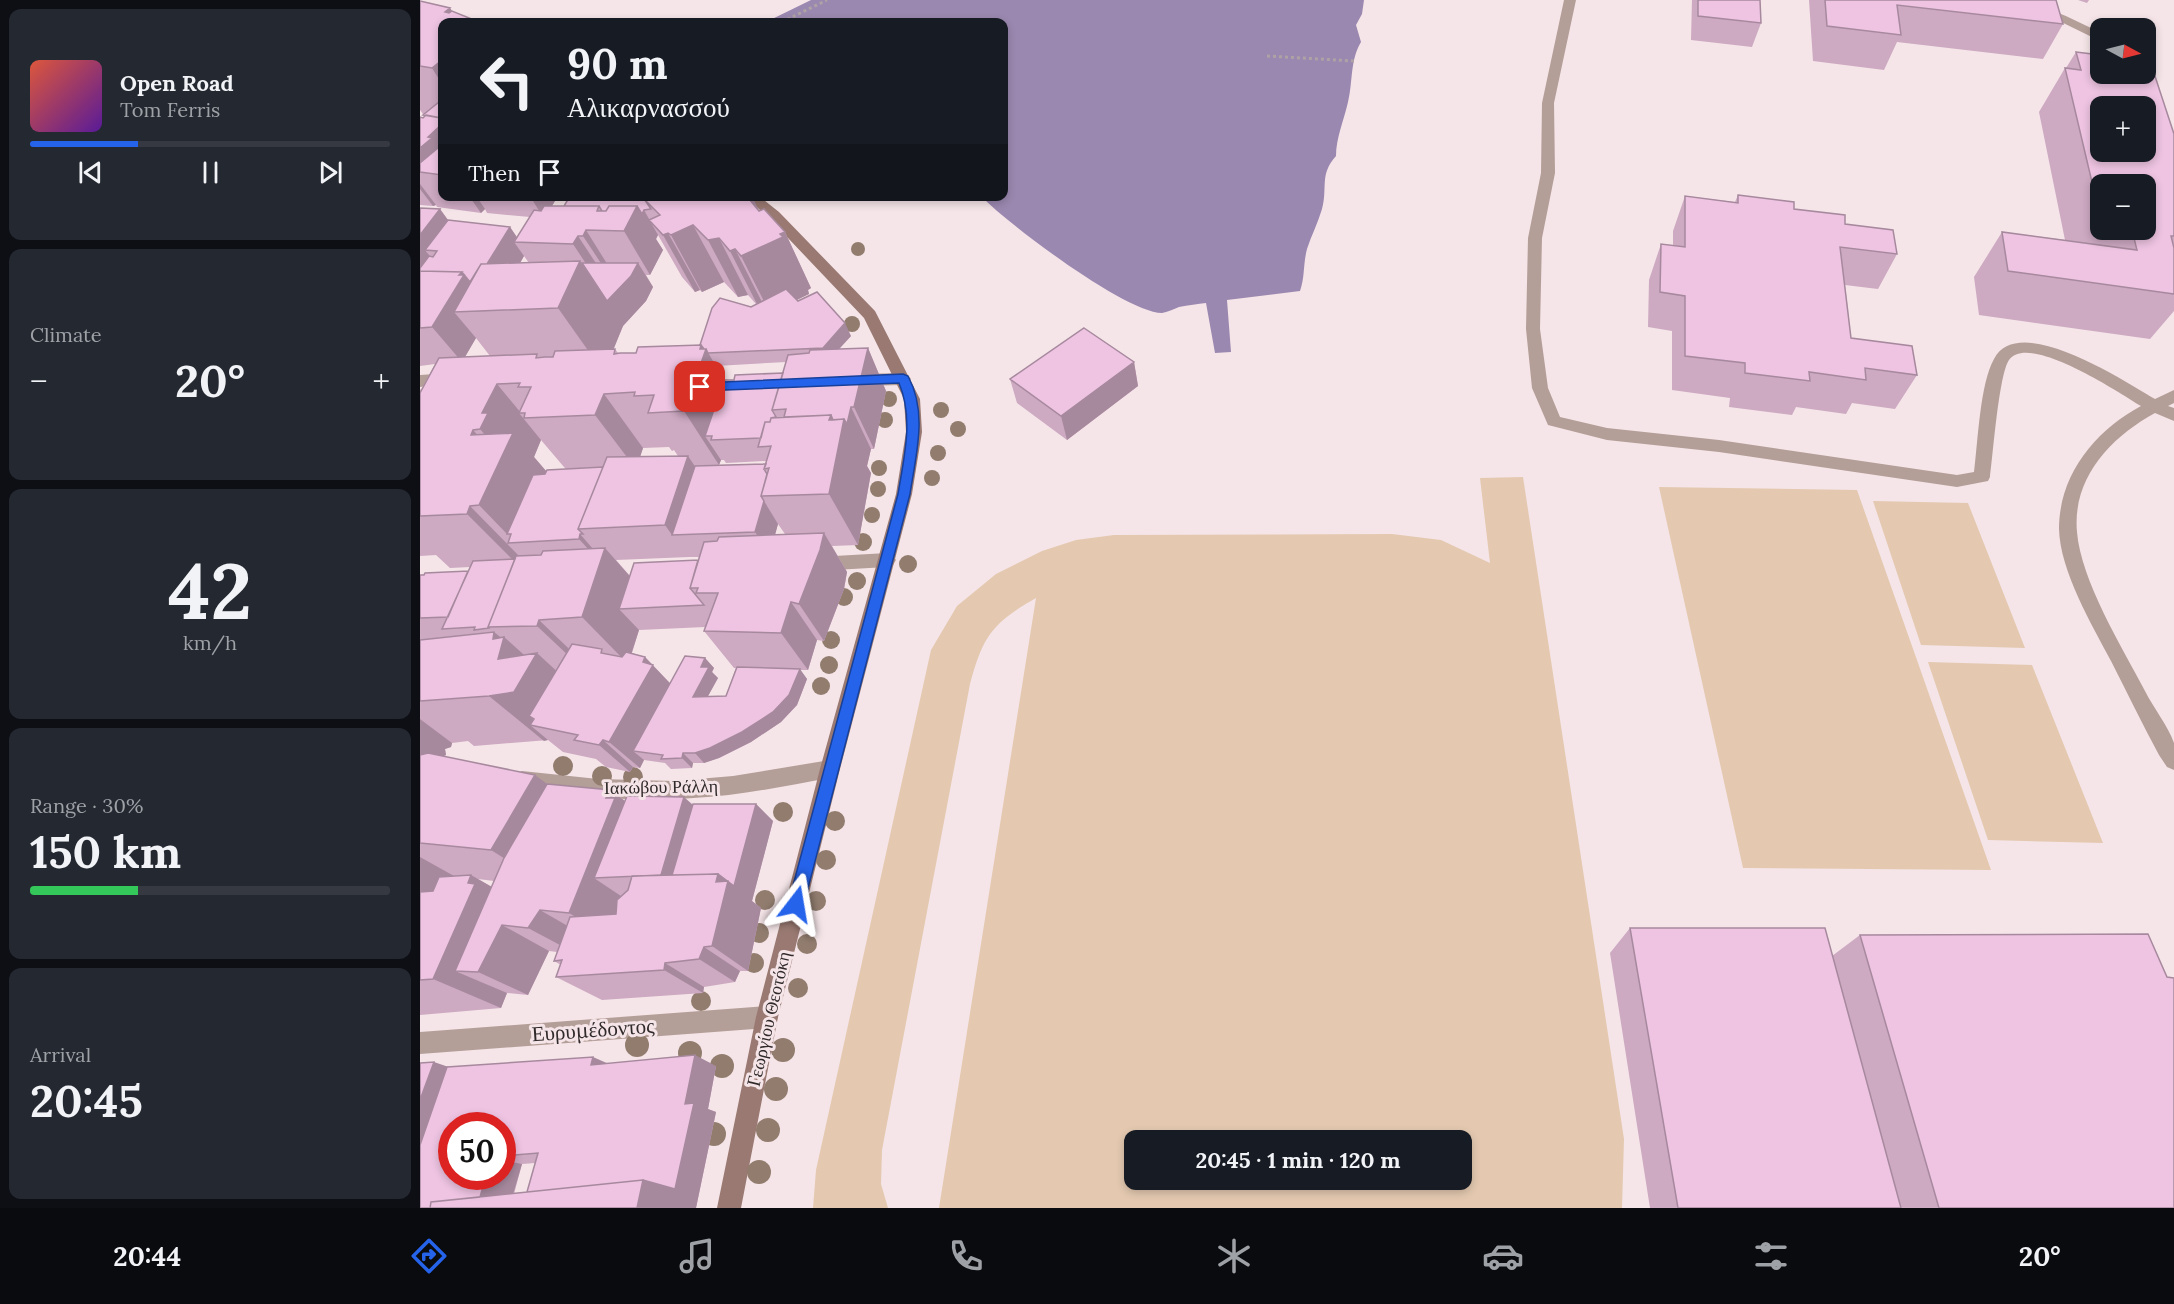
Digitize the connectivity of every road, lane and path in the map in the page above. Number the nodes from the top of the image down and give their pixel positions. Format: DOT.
graph roads {
  1 [pos="827,0"];
  2 [pos="1569,0"];
  3 [pos="2010,0"];
  4 [pos="790,18"];
  5 [pos="2090,32"];
  6 [pos="1267,56"];
  7 [pos="1354,61"];
  8 [pos="756,201"];
  9 [pos="467,378"];
  10 [pos="903,379"];
  11 [pos="420,381"];
  12 [pos="841,381"];
  13 [pos="2174,396"];
  14 [pos="2153,406"];
  15 [pos="2174,415"];
  16 [pos="887,560"];
  17 [pos="794,565"];
  18 [pos="2174,761"];
  19 [pos="830,769"];
  20 [pos="502,777"];
  21 [pos="767,1017"];
  22 [pos="420,1043"];
  23 [pos="729,1208"];
  1 -- 4 [label="path"];
  2 -- 14 [label="street"];
  3 -- 5 [label="street"];
  6 -- 7 [label="path"];
  8 -- 10 [label="main road, Γεωργίου Θεοτόκη"];
  9 -- 11 [label="street"];
  10 -- 12 [label="street"];
  10 -- 16 [label="main road, Γεωργίου Θεοτόκη"];
  13 -- 14 [label="street"];
  14 -- 15 [label="street"];
  14 -- 18 [label="street"];
  16 -- 17 [label="street"];
  16 -- 19 [label="main road, Γεωργίου Θεοτόκη"];
  19 -- 20 [label="street, Ιακώβου Ράλλη"];
  19 -- 21 [label="main road, Γεωργίου Θεοτόκη"];
  21 -- 22 [label="street, Ευρυμέδοντος"];
  21 -- 23 [label="main road, Γεωργίου Θεοτόκη"];
}
